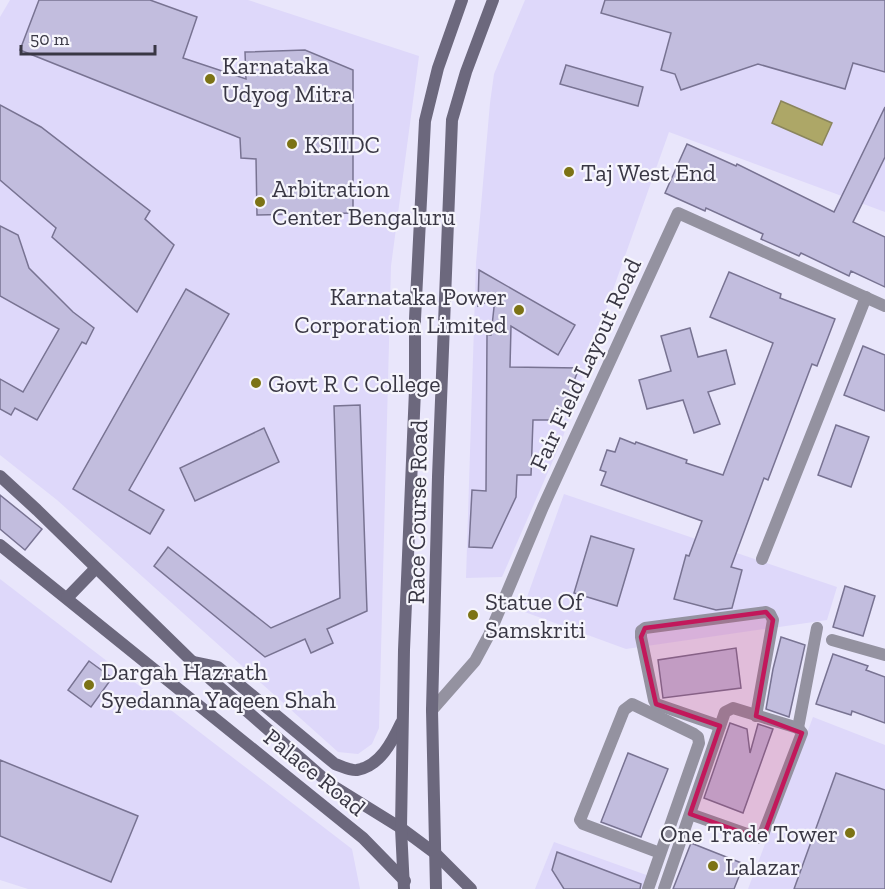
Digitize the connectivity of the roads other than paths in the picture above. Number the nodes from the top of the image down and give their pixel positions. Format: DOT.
graph roads {
  1 [pos="462,0"];
  2 [pos="494,0"];
  3 [pos="866,297"];
  4 [pos="885,306"];
  5 [pos="0,476"];
  6 [pos="0,545"];
  7 [pos="762,559"];
  8 [pos="96,568"];
  9 [pos="67,598"];
  10 [pos="818,628"];
  11 [pos="832,640"];
  12 [pos="885,655"];
  13 [pos="194,662"];
  14 [pos="432,710"];
  15 [pos="756,716"];
  16 [pos="403,719"];
  17 [pos="720,726"];
  18 [pos="798,728"];
  19 [pos="690,814"];
  20 [pos="401,828"];
  21 [pos="660,853"];
  22 [pos="436,854"];
  23 [pos="404,884"];
  24 [pos="410,889"];
  25 [pos="436,889"];
  26 [pos="471,889"];
  27 [pos="648,889"];
  28 [pos="664,889"];
  1 -- 16 [label="main road, Race Course Road"];
  2 -- 14 [label="main road, Race Course Road"];
  3 -- 4 [label="street, Fair Field Layout Road"];
  3 -- 7 [label="street"];
  3 -- 14 [label="street, Fair Field Layout Road"];
  5 -- 8 [label="main road, Palace Road"];
  6 -- 9 [label="main road, Palace Road"];
  8 -- 9 [label="main road"];
  8 -- 13 [label="main road, Palace Road"];
  9 -- 23 [label="main road, Palace Road"];
  10 -- 18 [label="street"];
  11 -- 12 [label="street"];
  13 -- 16 [label="main road, Palace Road"];
  13 -- 20 [label="main road, Palace Road"];
  14 -- 22 [label="main road, Race Course Road"];
  15 -- 17 [label="street"];
  15 -- 17 [label="street"];
  15 -- 18 [label="street"];
  16 -- 20 [label="main road, Race Course Road"];
  17 -- 19 [label="street"];
  18 -- 19 [label="street"];
  19 -- 28 [label="street"];
  20 -- 22 [label="main road, Palace Road"];
  20 -- 23 [label="main road, Race Course Road"];
  21 -- 21 [label="street"];
  21 -- 27 [label="street"];
  22 -- 25 [label="main road, Race Course Road"];
  22 -- 26 [label="main road, Palace Road"];
  23 -- 24 [label="main road, Palace Road"];
}
